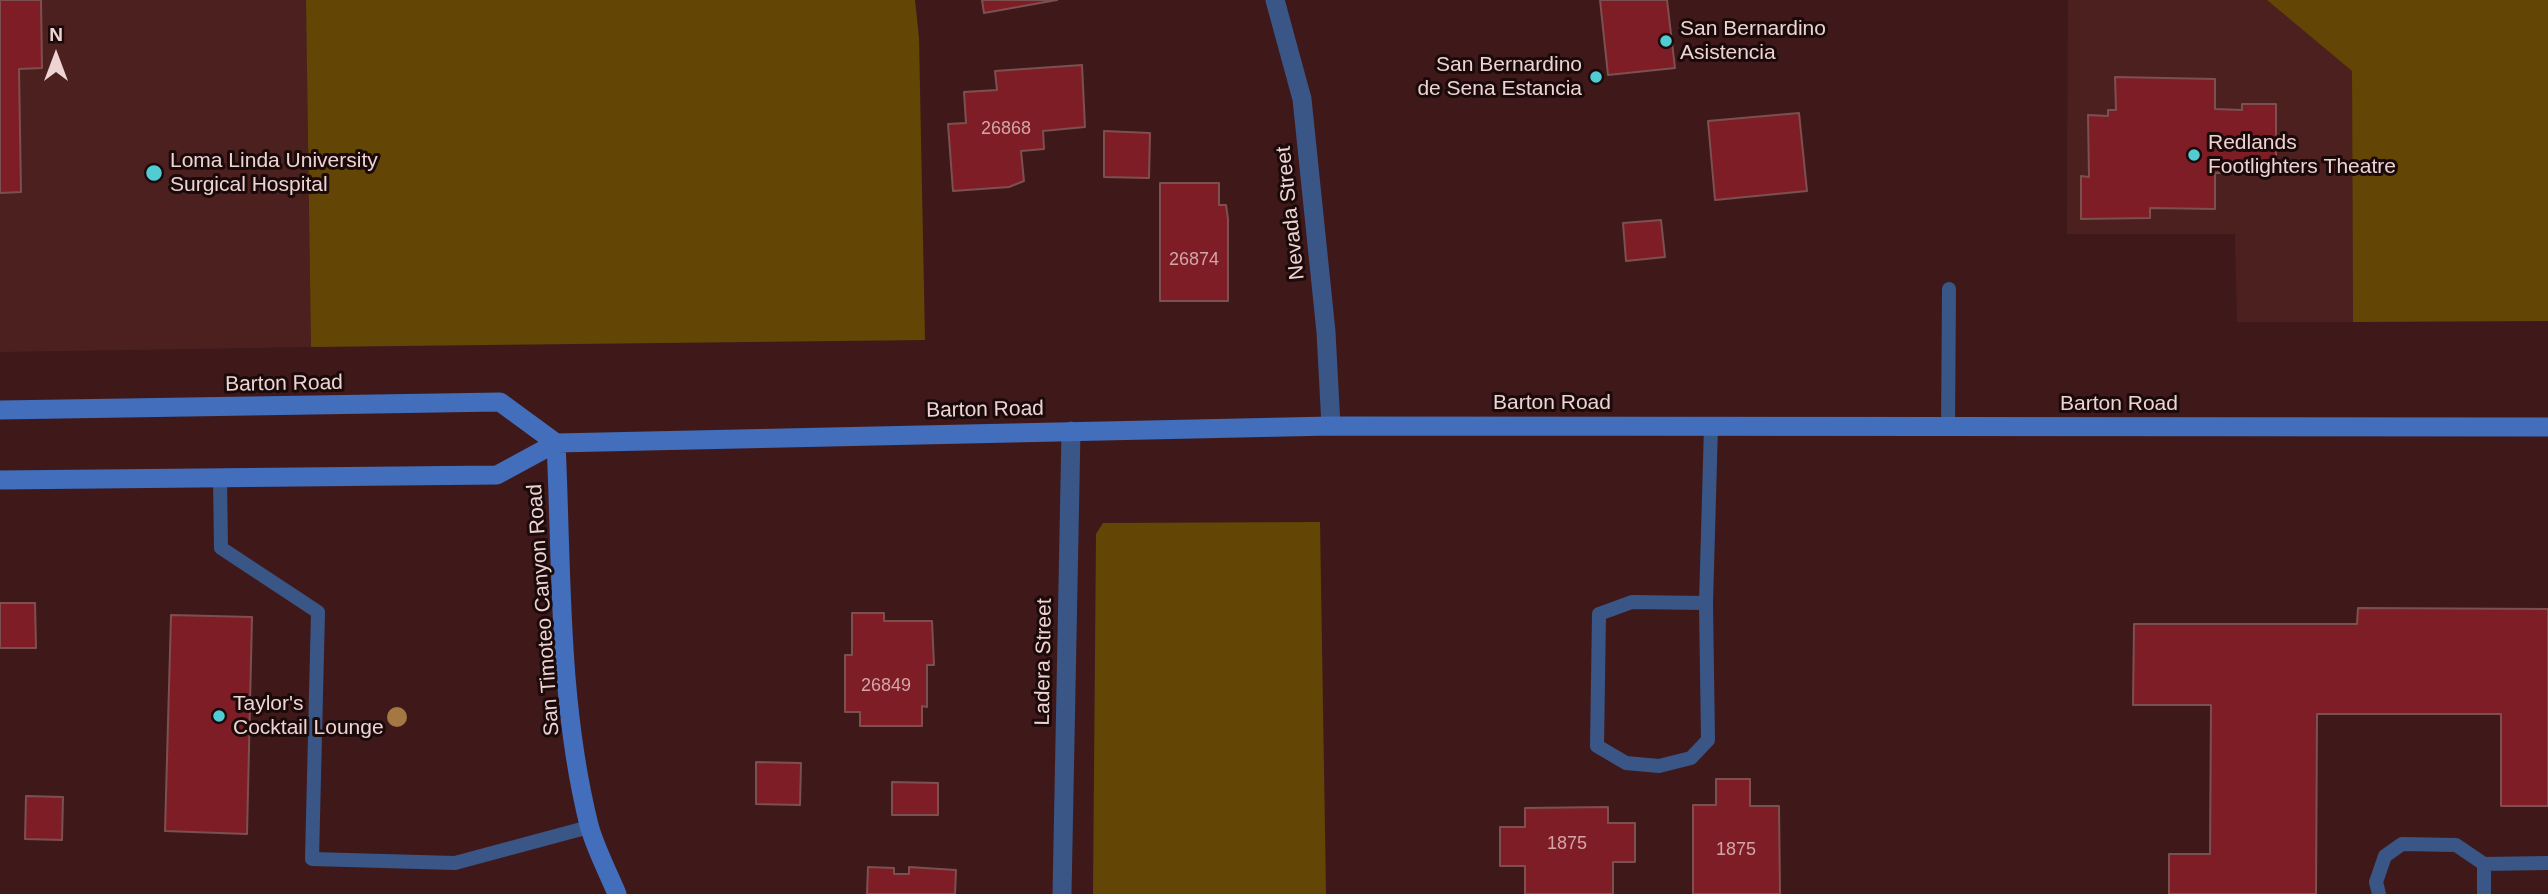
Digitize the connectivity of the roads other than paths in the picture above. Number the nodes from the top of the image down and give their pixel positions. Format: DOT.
graph roads {
  1 [pos="1275,0"];
  2 [pos="1949,289"];
  3 [pos="0,410"];
  4 [pos="1331,426"];
  5 [pos="1712,426"];
  6 [pos="1948,427"];
  7 [pos="2548,427"];
  8 [pos="1071,431"];
  9 [pos="556,443"];
  10 [pos="220,478"];
  11 [pos="0,480"];
  12 [pos="1706,603"];
  13 [pos="589,827"];
  14 [pos="2548,863"];
  15 [pos="2484,864"];
  16 [pos="617,894"];
  17 [pos="1062,894"];
  18 [pos="2379,894"];
  19 [pos="2484,894"];
  1 -- 4 [label="street, Nevada Street"];
  2 -- 6 [label="lane"];
  3 -- 9 [label="main road, Barton Road"];
  4 -- 5 [label="main road, Barton Road"];
  4 -- 8 [label="main road, Barton Road"];
  5 -- 6 [label="main road, Barton Road"];
  5 -- 12 [label="lane"];
  6 -- 7 [label="main road, Barton Road"];
  8 -- 9 [label="main road, Barton Road"];
  8 -- 17 [label="street, Ladera Street"];
  9 -- 10 [label="main road, Barton Road"];
  9 -- 13 [label="main road, San Timoteo Canyon Road"];
  10 -- 11 [label="main road, Barton Road"];
  10 -- 13 [label="lane"];
  12 -- 12 [label="lane"];
  13 -- 16 [label="main road, San Timoteo Canyon Road"];
  14 -- 15 [label="lane"];
  15 -- 18 [label="lane"];
  15 -- 19 [label="lane"];
}
